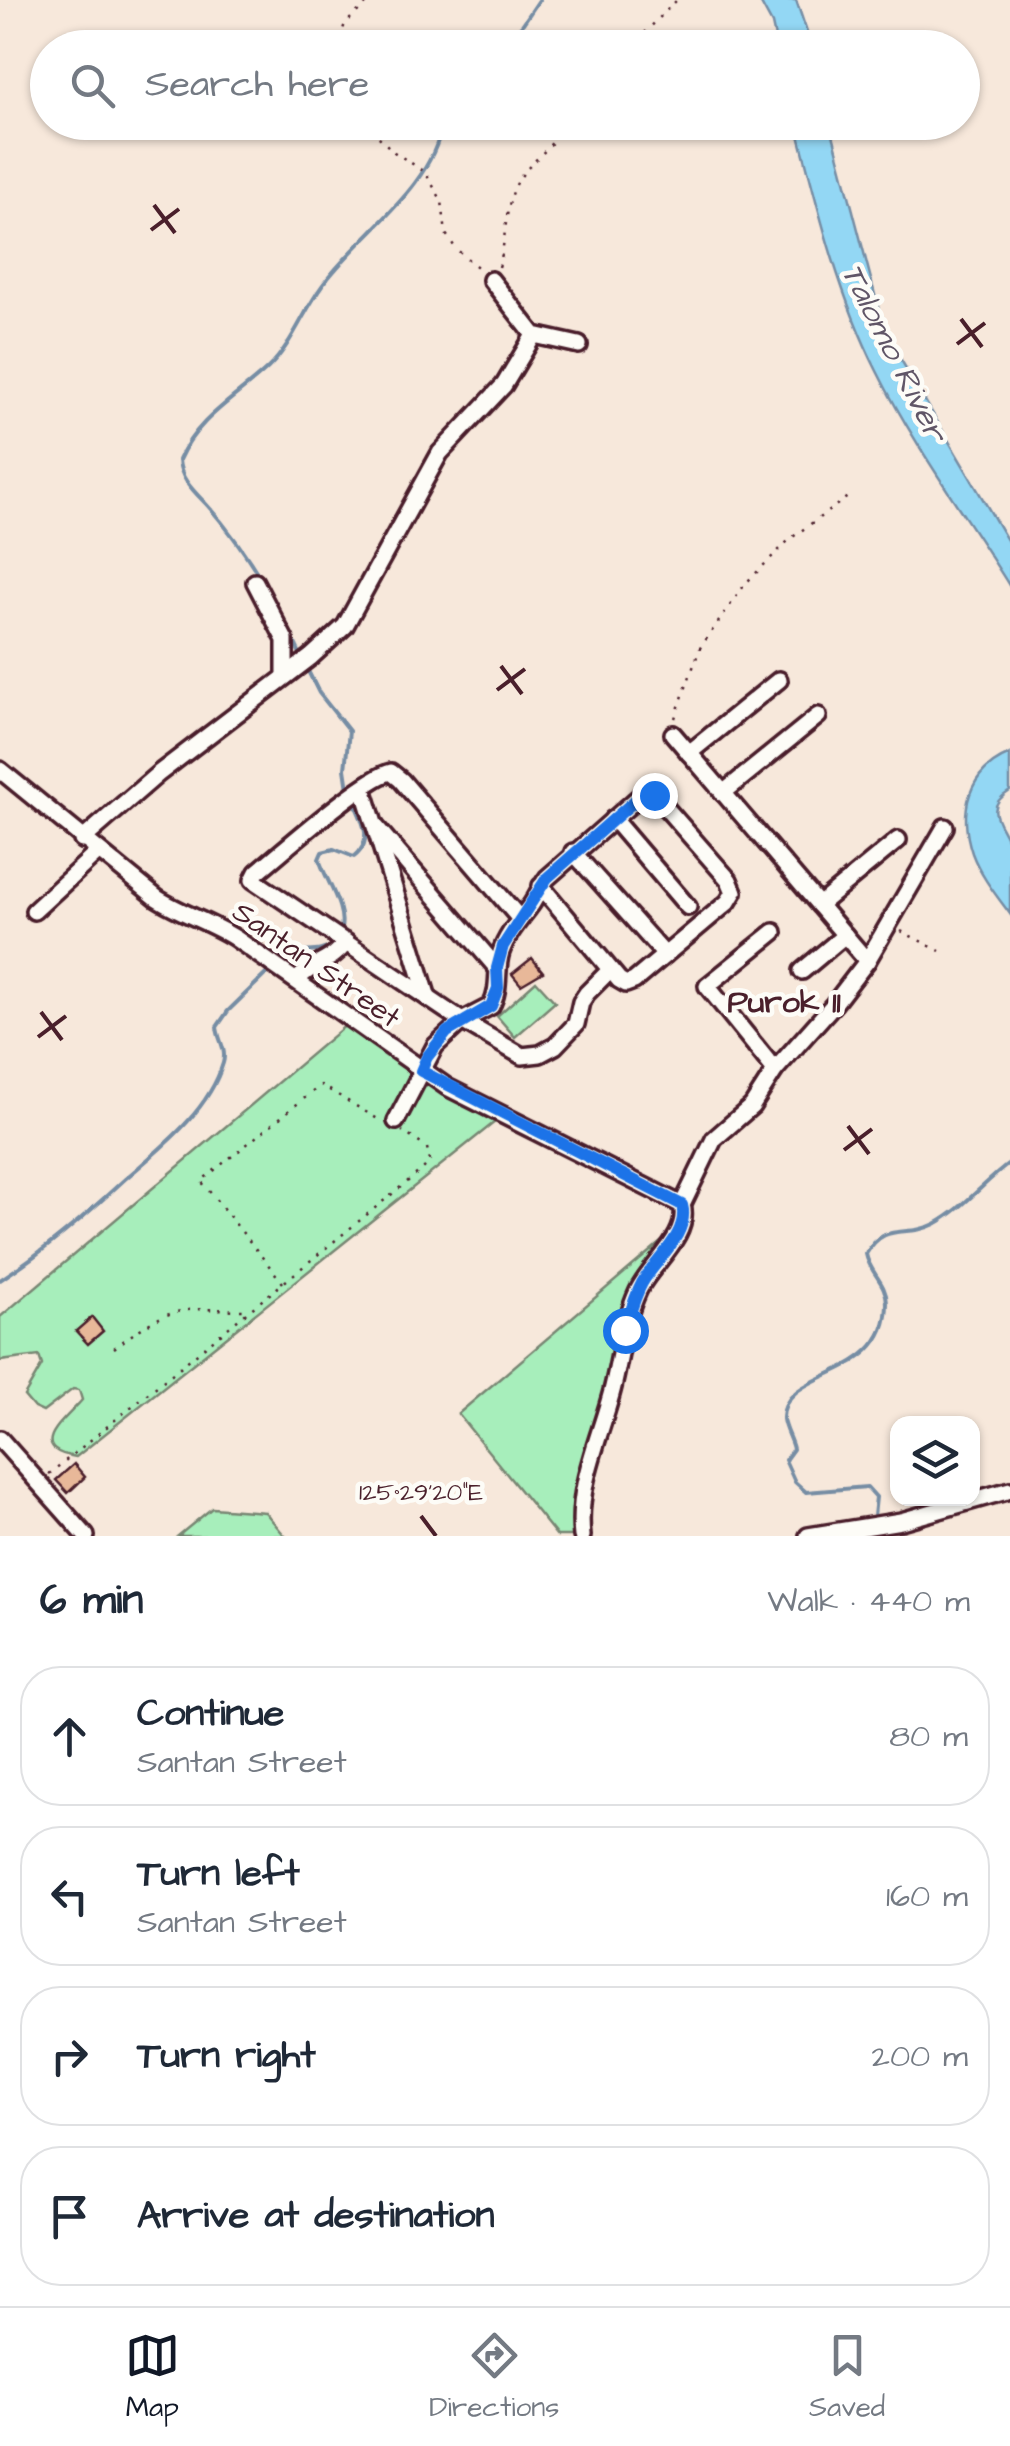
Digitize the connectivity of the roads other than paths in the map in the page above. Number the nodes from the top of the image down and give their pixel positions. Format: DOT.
graph roads {
  1 [pos="492,280"];
  2 [pos="534,336"];
  3 [pos="579,345"];
  4 [pos="255,582"];
  5 [pos="285,676"];
  6 [pos="779,680"];
  7 [pos="818,716"];
  8 [pos="673,734"];
  9 [pos="689,754"];
  10 [pos="0,770"];
  11 [pos="363,788"];
  12 [pos="723,794"];
  13 [pos="612,819"];
  14 [pos="372,822"];
  15 [pos="944,827"];
  16 [pos="82,840"];
  17 [pos="898,840"];
  18 [pos="98,852"];
  19 [pos="574,852"];
  20 [pos="541,886"];
  21 [pos="819,904"];
  22 [pos="688,907"];
  23 [pos="34,910"];
  24 [pos="520,919"];
  25 [pos="774,932"];
  26 [pos="845,935"];
  27 [pos="346,942"];
  28 [pos="665,955"];
  29 [pos="867,961"];
  30 [pos="497,968"];
  31 [pos="610,970"];
  32 [pos="802,972"];
  33 [pos="296,980"];
  34 [pos="428,998"];
  35 [pos="462,1021"];
  36 [pos="775,1070"];
  37 [pos="421,1071"];
  38 [pos="396,1120"];
  39 [pos="682,1205"];
  40 [pos="0,1439"];
  41 [pos="1010,1490"];
  42 [pos="86,1536"];
  43 [pos="582,1536"];
  44 [pos="808,1536"];
  1 -- 2 [label="street"];
  2 -- 3 [label="street"];
  2 -- 5 [label="street"];
  4 -- 5 [label="street"];
  5 -- 16 [label="street"];
  6 -- 9 [label="street"];
  7 -- 12 [label="street"];
  8 -- 9 [label="street"];
  9 -- 12 [label="street"];
  10 -- 16 [label="street, Santan Street"];
  11 -- 14 [label="street"];
  11 -- 24 [label="street"];
  11 -- 27 [label="street"];
  12 -- 21 [label="street"];
  13 -- 19 [label="street"];
  13 -- 22 [label="street"];
  13 -- 28 [label="street"];
  14 -- 30 [label="street"];
  14 -- 34 [label="street"];
  15 -- 29 [label="street"];
  16 -- 18 [label="street, Santan Street"];
  17 -- 21 [label="street"];
  18 -- 23 [label="street"];
  18 -- 33 [label="street, Santan Street"];
  19 -- 20 [label="street"];
  19 -- 28 [label="street"];
  20 -- 24 [label="street"];
  20 -- 31 [label="street"];
  21 -- 26 [label="street"];
  24 -- 30 [label="street"];
  25 -- 36 [label="street"];
  26 -- 29 [label="street"];
  26 -- 32 [label="street"];
  27 -- 33 [label="street"];
  27 -- 34 [label="street"];
  28 -- 31 [label="street"];
  29 -- 36 [label="street"];
  30 -- 35 [label="street"];
  31 -- 35 [label="street"];
  33 -- 37 [label="street, Santan Street"];
  34 -- 35 [label="street"];
  35 -- 37 [label="street"];
  36 -- 39 [label="street"];
  37 -- 38 [label="street"];
  37 -- 39 [label="street, Santan Street"];
  39 -- 43 [label="street"];
  40 -- 42 [label="street"];
  41 -- 44 [label="street"];
}
